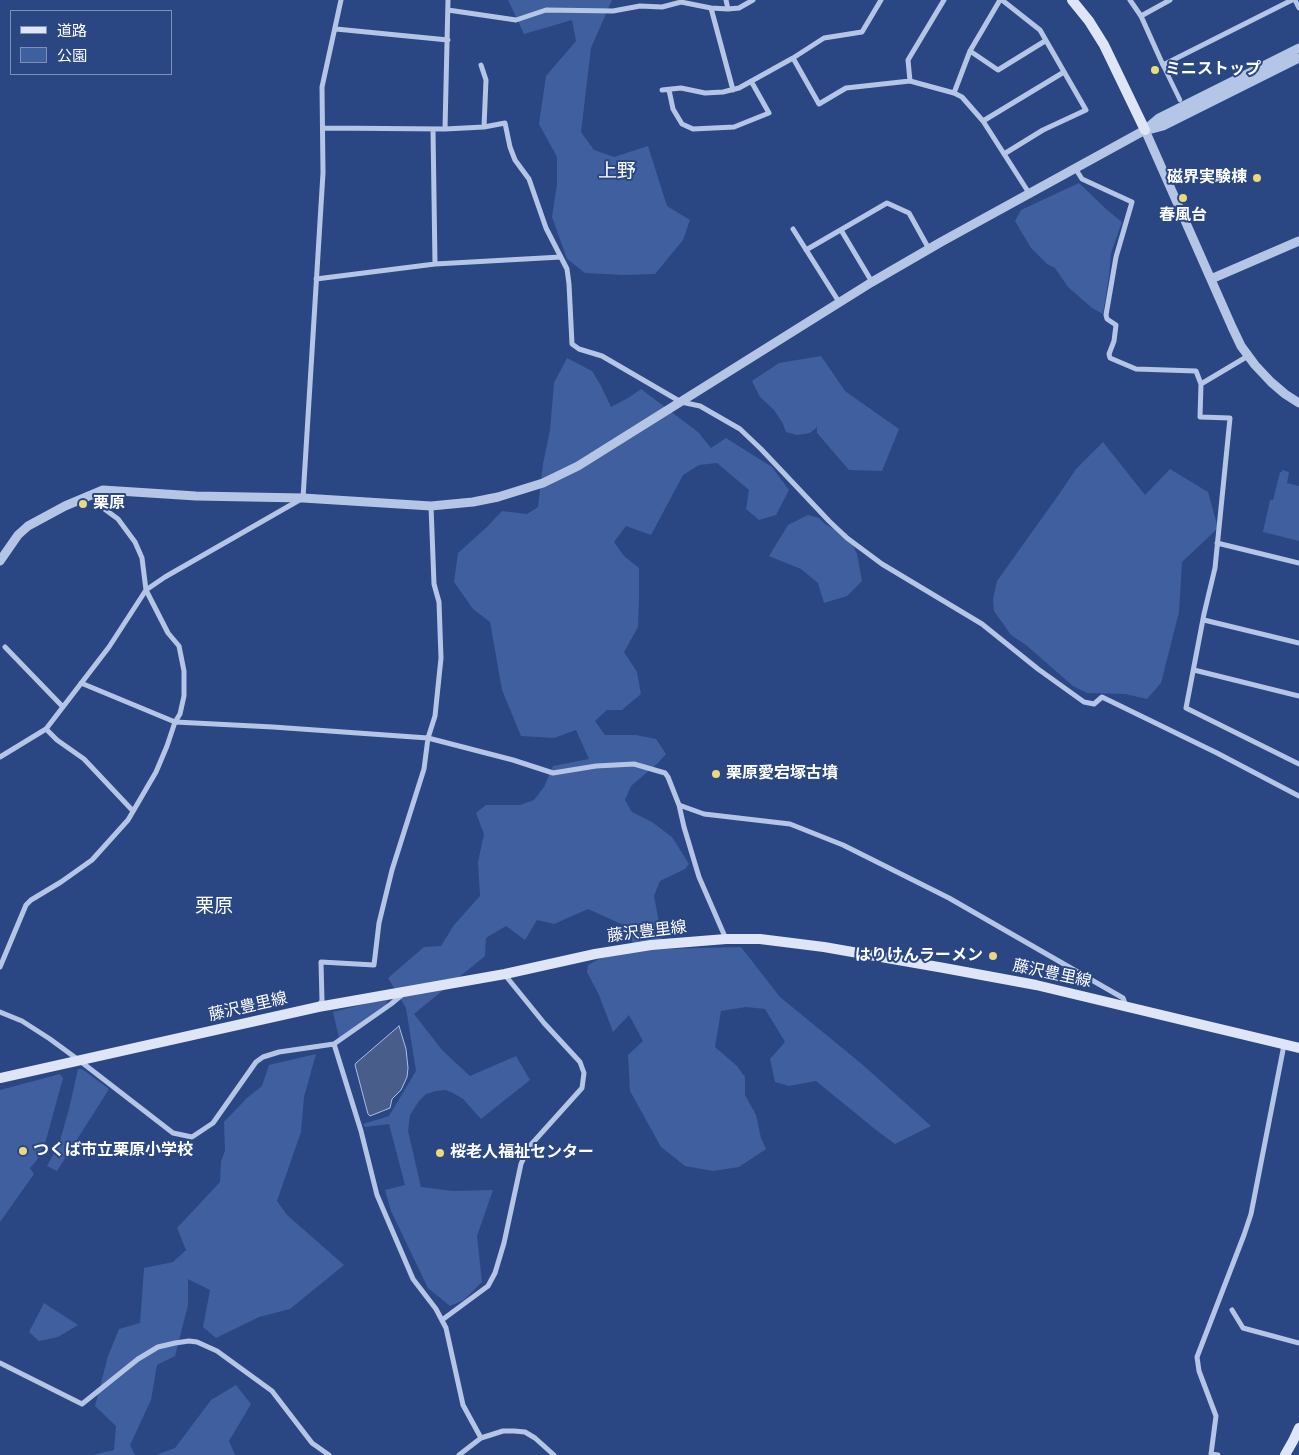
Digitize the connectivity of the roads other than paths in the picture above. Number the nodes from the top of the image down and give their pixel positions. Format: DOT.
graph roads {
  1 [pos="341,0"];
  2 [pos="448,0"];
  3 [pos="726,0"];
  4 [pos="753,0"];
  5 [pos="881,0"];
  6 [pos="944,0"];
  7 [pos="1001,0"];
  8 [pos="1072,0"];
  9 [pos="1130,0"];
  10 [pos="1170,0"];
  11 [pos="1294,0"];
  12 [pos="711,8"];
  13 [pos="1299,8"];
  14 [pos="728,9"];
  15 [pos="448,10"];
  16 [pos="1140,16"];
  17 [pos="336,29"];
  18 [pos="448,40"];
  19 [pos="1045,41"];
  20 [pos="1299,48"];
  21 [pos="970,51"];
  22 [pos="793,58"];
  23 [pos="1299,58"];
  24 [pos="481,65"];
  25 [pos="1164,65"];
  26 [pos="1064,72"];
  27 [pos="751,81"];
  28 [pos="910,81"];
  29 [pos="662,90"];
  30 [pos="669,90"];
  31 [pos="733,90"];
  32 [pos="954,93"];
  33 [pos="1180,100"];
  34 [pos="983,121"];
  35 [pos="484,127"];
  36 [pos="323,128"];
  37 [pos="433,129"];
  38 [pos="445,129"];
  39 [pos="1145,130"];
  40 [pos="1004,154"];
  41 [pos="1075,168"];
  42 [pos="1029,193"];
  43 [pos="793,229"];
  44 [pos="841,230"];
  45 [pos="1299,241"];
  46 [pos="929,249"];
  47 [pos="806,250"];
  48 [pos="561,257"];
  49 [pos="435,264"];
  50 [pos="316,279"];
  51 [pos="1211,279"];
  52 [pos="872,282"];
  53 [pos="839,302"];
  54 [pos="1248,356"];
  55 [pos="1201,384"];
  56 [pos="681,402"];
  57 [pos="1299,404"];
  58 [pos="103,490"];
  59 [pos="303,498"];
  60 [pos="431,506"];
  61 [pos="1217,543"];
  62 [pos="0,561"];
  63 [pos="1299,563"];
  64 [pos="146,590"];
  65 [pos="1204,620"];
  66 [pos="1299,643"];
  67 [pos="5,647"];
  68 [pos="1194,670"];
  69 [pos="81,683"];
  70 [pos="1299,696"];
  71 [pos="63,707"];
  72 [pos="174,722"];
  73 [pos="46,729"];
  74 [pos="428,738"];
  75 [pos="0,757"];
  76 [pos="1299,763"];
  77 [pos="1299,796"];
  78 [pos="679,805"];
  79 [pos="133,811"];
  80 [pos="726,939"];
  81 [pos="0,967"];
  82 [pos="505,974"];
  83 [pos="406,991"];
  84 [pos="318,1007"];
  85 [pos="1126,1007"];
  86 [pos="0,1012"];
  87 [pos="334,1044"];
  88 [pos="1285,1044"];
  89 [pos="1299,1048"];
  90 [pos="80,1061"];
  91 [pos="0,1078"];
  92 [pos="1232,1310"];
  93 [pos="442,1320"];
  94 [pos="1299,1343"];
  95 [pos="0,1363"];
  96 [pos="1299,1428"];
  97 [pos="480,1438"];
  98 [pos="329,1455"];
  99 [pos="459,1455"];
  100 [pos="554,1455"];
  101 [pos="1218,1455"];
  102 [pos="1285,1455"];
  1 -- 17 [label="street"];
  2 -- 15 [label="street"];
  3 -- 14 [label="street"];
  4 -- 14 [label="street"];
  5 -- 22 [label="street"];
  6 -- 28 [label="street"];
  7 -- 19 [label="street"];
  7 -- 21 [label="street"];
  8 -- 39 [label="main road"];
  9 -- 16 [label="street"];
  10 -- 16 [label="street"];
  11 -- 13 [label="street"];
  11 -- 25 [label="street"];
  12 -- 14 [label="street"];
  12 -- 15 [label="street"];
  12 -- 31 [label="street"];
  15 -- 18 [label="street"];
  16 -- 25 [label="street"];
  17 -- 18 [label="street"];
  17 -- 36 [label="street"];
  18 -- 38 [label="street"];
  19 -- 21 [label="street"];
  19 -- 26 [label="street"];
  20 -- 39 [label="street"];
  21 -- 32 [label="street"];
  22 -- 27 [label="street"];
  22 -- 28 [label="street"];
  23 -- 39 [label="street"];
  24 -- 35 [label="street"];
  25 -- 33 [label="street"];
  26 -- 34 [label="street"];
  26 -- 40 [label="street"];
  27 -- 30 [label="street"];
  27 -- 31 [label="street"];
  28 -- 32 [label="street"];
  29 -- 30 [label="street"];
  30 -- 31 [label="street"];
  32 -- 34 [label="street"];
  34 -- 40 [label="street"];
  35 -- 38 [label="street"];
  35 -- 48 [label="street"];
  36 -- 37 [label="street"];
  36 -- 50 [label="street"];
  37 -- 38 [label="street"];
  37 -- 49 [label="street"];
  39 -- 41 [label="street"];
  39 -- 51 [label="street"];
  40 -- 42 [label="street"];
  41 -- 42 [label="street"];
  41 -- 55 [label="street"];
  42 -- 46 [label="street"];
  43 -- 47 [label="street"];
  44 -- 46 [label="street"];
  44 -- 47 [label="street"];
  44 -- 52 [label="street"];
  45 -- 51 [label="street"];
  46 -- 52 [label="street"];
  47 -- 53 [label="street"];
  48 -- 49 [label="street"];
  48 -- 56 [label="street"];
  49 -- 50 [label="street"];
  50 -- 59 [label="street"];
  51 -- 54 [label="street"];
  52 -- 53 [label="street"];
  53 -- 56 [label="street"];
  54 -- 55 [label="street"];
  54 -- 57 [label="street"];
  55 -- 61 [label="street"];
  56 -- 60 [label="street"];
  56 -- 77 [label="street"];
  58 -- 59 [label="street"];
  58 -- 62 [label="street"];
  58 -- 64 [label="street"];
  59 -- 60 [label="street"];
  59 -- 64 [label="street"];
  60 -- 74 [label="street"];
  61 -- 63 [label="street"];
  61 -- 65 [label="street"];
  64 -- 69 [label="street"];
  64 -- 72 [label="street"];
  65 -- 66 [label="street"];
  65 -- 68 [label="street"];
  67 -- 71 [label="street"];
  68 -- 70 [label="street"];
  68 -- 76 [label="street"];
  69 -- 71 [label="street"];
  69 -- 72 [label="street"];
  71 -- 73 [label="street"];
  72 -- 74 [label="street"];
  72 -- 79 [label="street"];
  73 -- 75 [label="street"];
  73 -- 79 [label="street"];
  74 -- 78 [label="street"];
  74 -- 84 [label="street"];
  78 -- 80 [label="street"];
  78 -- 85 [label="street"];
  79 -- 81 [label="street"];
  80 -- 82 [label="main road, 藤沢豊里線"];
  80 -- 85 [label="main road, 藤沢豊里線"];
  82 -- 83 [label="main road, 藤沢豊里線"];
  82 -- 93 [label="street"];
  83 -- 84 [label="main road, 藤沢豊里線"];
  83 -- 87 [label="street"];
  84 -- 90 [label="main road, 藤沢豊里線"];
  85 -- 88 [label="main road, 藤沢豊里線"];
  86 -- 90 [label="street"];
  87 -- 90 [label="street"];
  87 -- 93 [label="street"];
  88 -- 89 [label="main road, 藤沢豊里線"];
  88 -- 101 [label="street"];
  90 -- 91 [label="main road, 藤沢豊里線"];
  92 -- 94 [label="street"];
  93 -- 97 [label="street"];
  95 -- 98 [label="street"];
  96 -- 102 [label="main road"];
  97 -- 99 [label="street"];
  97 -- 100 [label="street"];
}
